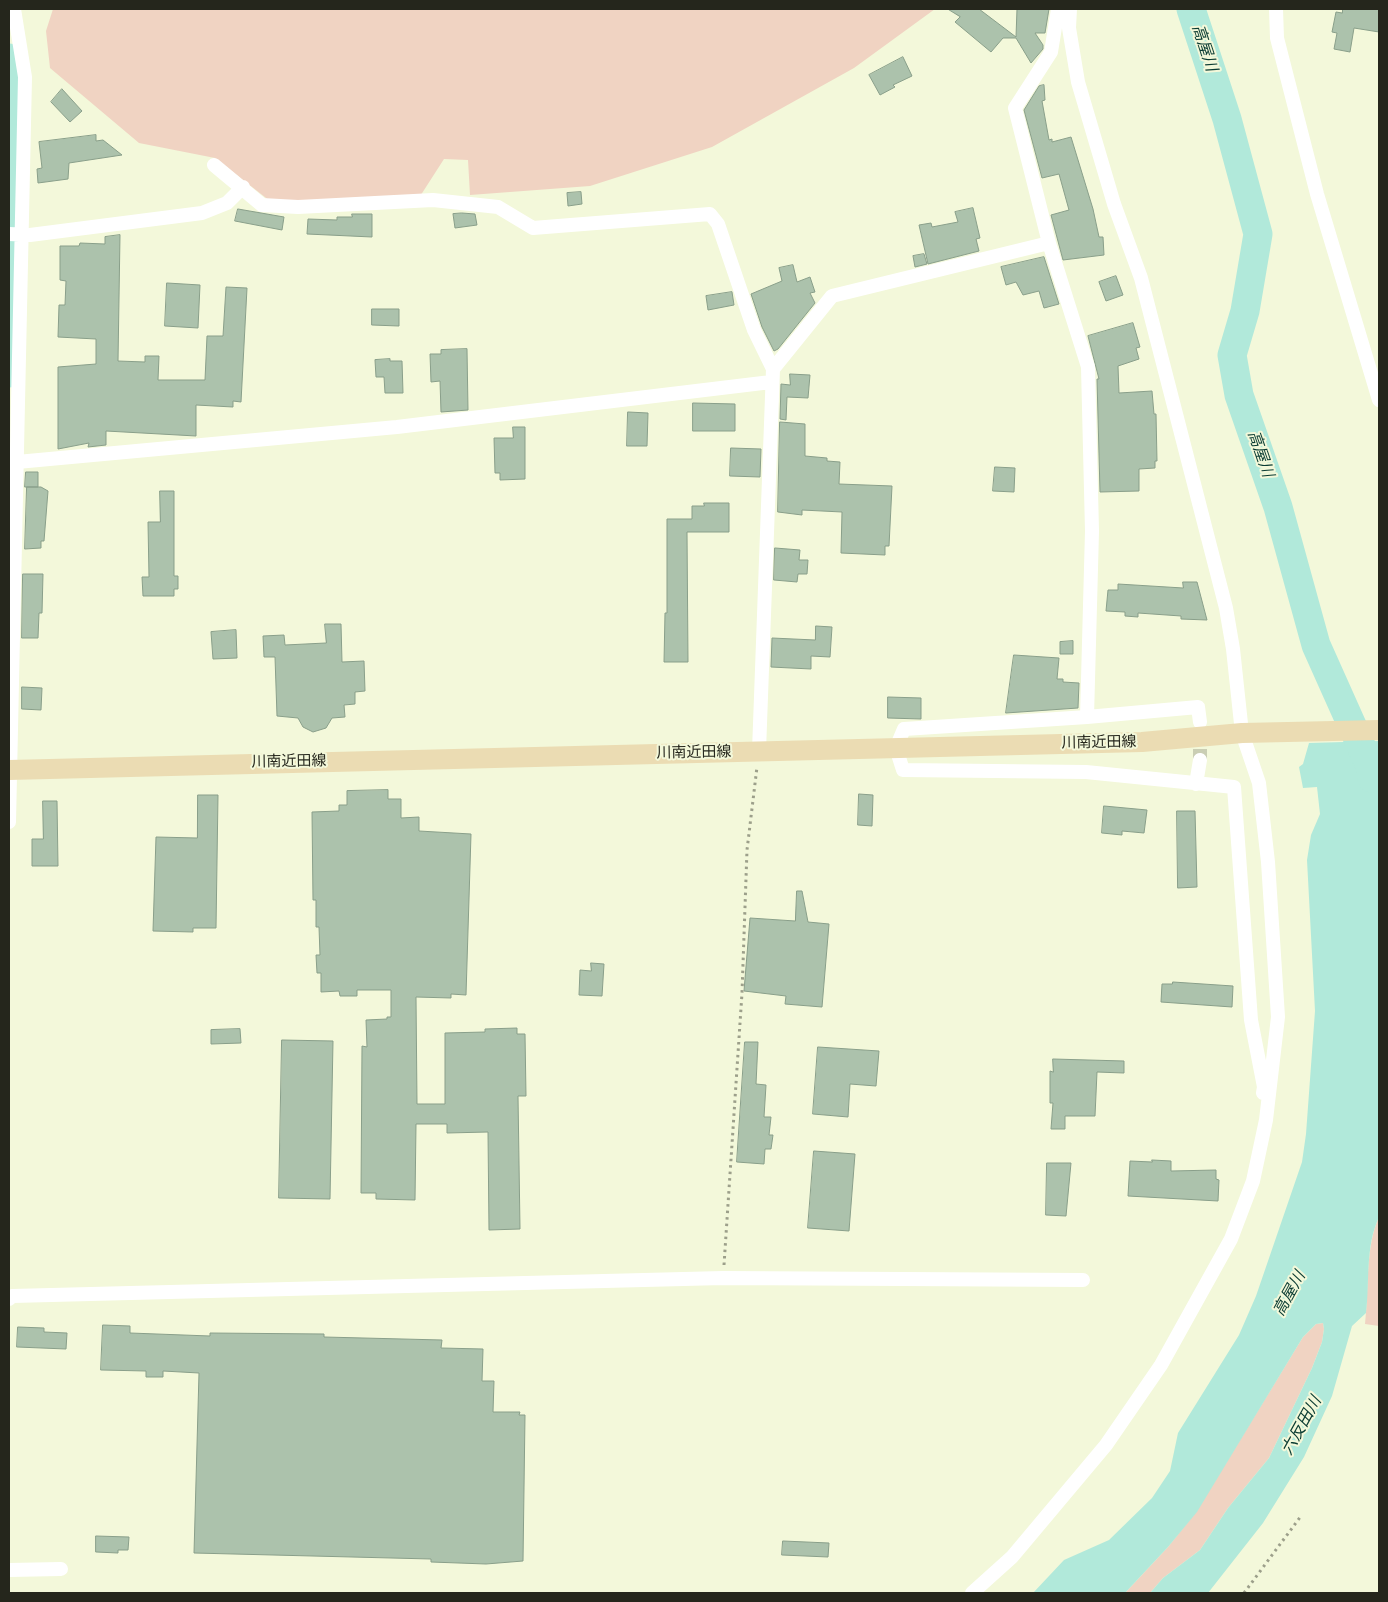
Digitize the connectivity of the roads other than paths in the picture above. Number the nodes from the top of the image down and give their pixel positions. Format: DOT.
graph roads {
  1 [pos="14,9"];
  2 [pos="1058,9"];
  3 [pos="1070,9"];
  4 [pos="1276,9"];
  5 [pos="214,165"];
  6 [pos="243,187"];
  7 [pos="15,234"];
  8 [pos="1050,243"];
  9 [pos="772,375"];
  10 [pos="1379,400"];
  11 [pos="17,462"];
  12 [pos="1087,717"];
  13 [pos="1200,722"];
  14 [pos="1379,730"];
  15 [pos="1251,733"];
  16 [pos="896,748"];
  17 [pos="759,751"];
  18 [pos="1200,760"];
  19 [pos="9,770"];
  20 [pos="1196,784"];
  21 [pos="9,822"];
  22 [pos="1266,1120"];
  23 [pos="1083,1280"];
  24 [pos="9,1299"];
  25 [pos="61,1569"];
  26 [pos="9,1570"];
  27 [pos="972,1593"];
  1 -- 7 [label="street"];
  2 -- 8 [label="street"];
  3 -- 15 [label="street"];
  4 -- 10 [label="street"];
  5 -- 6 [label="street"];
  6 -- 7 [label="street"];
  6 -- 9 [label="street"];
  7 -- 11 [label="street"];
  8 -- 9 [label="street"];
  8 -- 12 [label="street"];
  9 -- 11 [label="street"];
  9 -- 17 [label="street"];
  11 -- 19 [label="street"];
  12 -- 13 [label="street"];
  12 -- 16 [label="street"];
  14 -- 15 [label="main road, 川南近田線"];
  15 -- 16 [label="main road, 川南近田線"];
  15 -- 22 [label="street"];
  16 -- 17 [label="main road, 川南近田線"];
  16 -- 20 [label="street"];
  17 -- 19 [label="main road, 川南近田線"];
  18 -- 20 [label="street"];
  19 -- 21 [label="street"];
  20 -- 22 [label="street"];
  22 -- 27 [label="street"];
  23 -- 24 [label="street"];
  25 -- 26 [label="street"];
}
